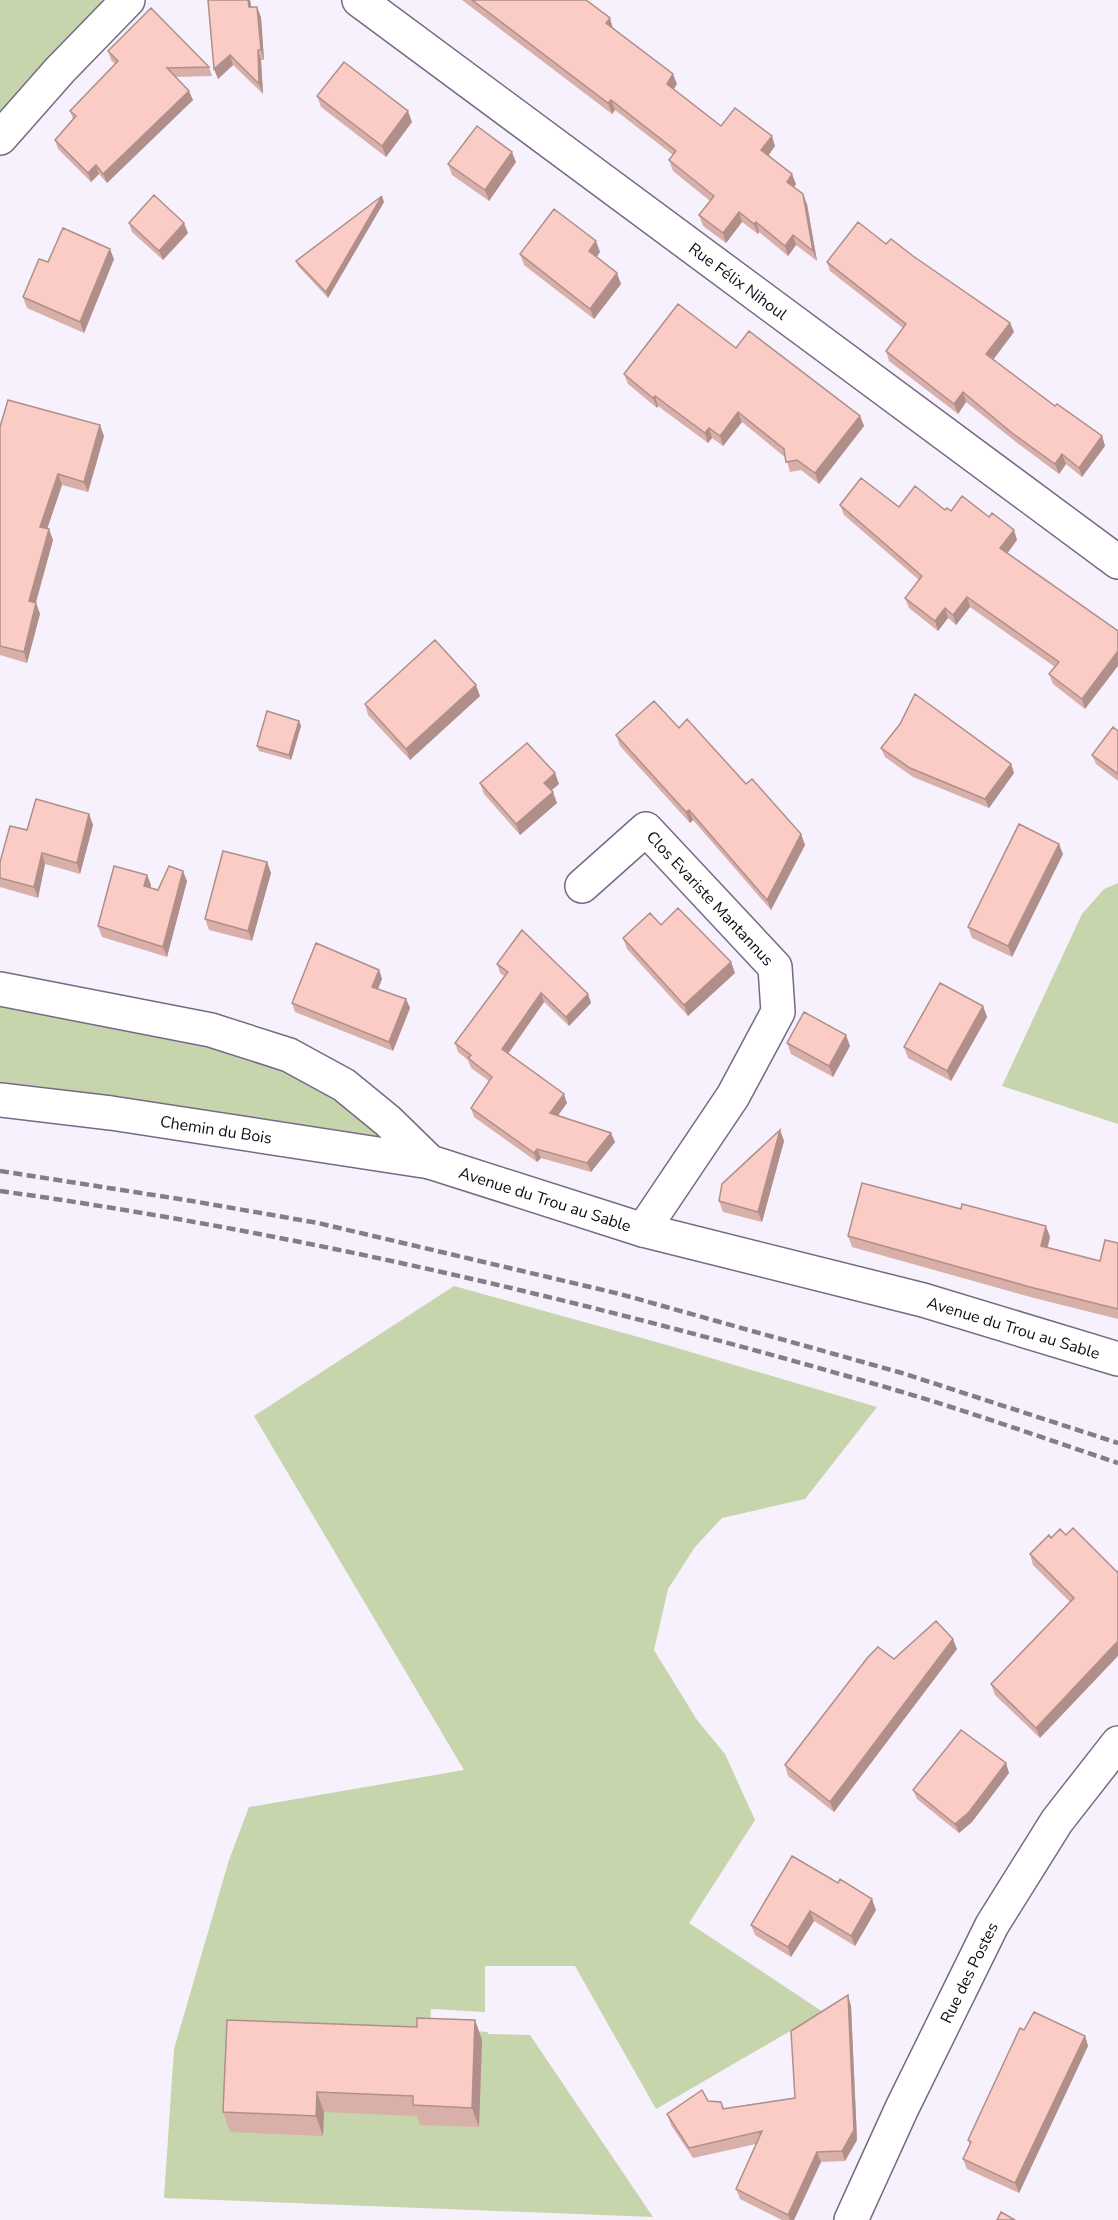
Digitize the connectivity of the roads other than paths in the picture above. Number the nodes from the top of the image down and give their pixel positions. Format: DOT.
graph roads {
  1 [pos="128,0"];
  2 [pos="359,0"];
  3 [pos="0,138"];
  4 [pos="1118,562"];
  5 [pos="582,886"];
  6 [pos="0,989"];
  7 [pos="0,1100"];
  8 [pos="430,1162"];
  9 [pos="643,1230"];
  10 [pos="1118,1359"];
  11 [pos="1118,1743"];
  12 [pos="851,2220"];
  1 -- 3 [label="street"];
  2 -- 4 [label="street, Rue Félix Nihoul"];
  5 -- 9 [label="street, Clos Evariste Mantannus"];
  6 -- 8 [label="street, Avenue du Trou au Sable"];
  7 -- 8 [label="street, Chemin du Bois"];
  8 -- 9 [label="street, Avenue du Trou au Sable"];
  9 -- 10 [label="street, Avenue du Trou au Sable"];
  11 -- 12 [label="street, Rue des Postes"];
}
